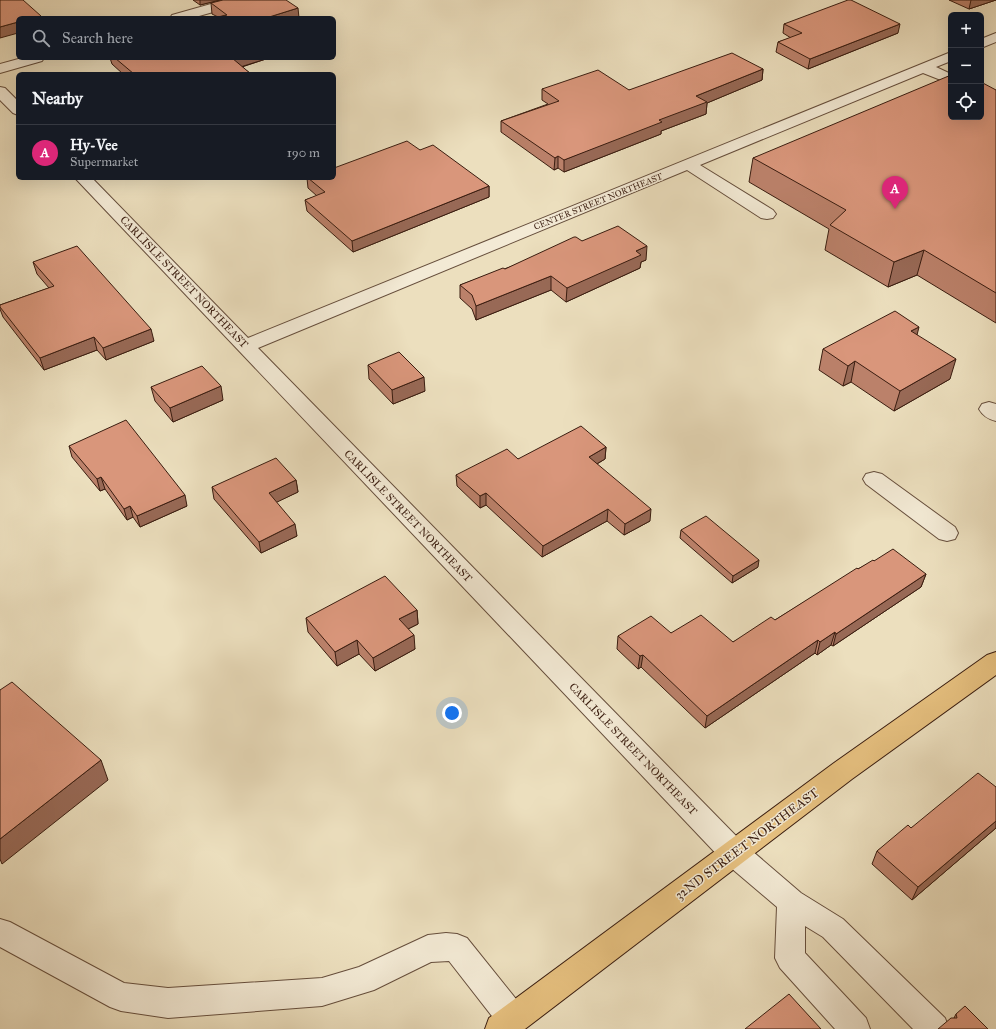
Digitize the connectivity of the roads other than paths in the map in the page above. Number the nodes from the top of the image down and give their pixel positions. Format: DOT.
graph roads {
  1 [pos="240,0"];
  2 [pos="184,16"];
  3 [pos="996,37"];
  4 [pos="984,43"];
  5 [pos="948,57"];
  6 [pos="30,60"];
  7 [pos="923,67"];
  8 [pos="0,69"];
  9 [pos="948,79"];
  10 [pos="0,91"];
  11 [pos="16,108"];
  12 [pos="688,164"];
  13 [pos="85,180"];
  14 [pos="767,214"];
  15 [pos="245,346"];
  16 [pos="874,479"];
  17 [pos="947,533"];
  18 [pos="996,662"];
  19 [pos="734,853"];
  20 [pos="791,902"];
  21 [pos="0,932"];
  22 [pos="507,1024"];
  23 [pos="855,1029"];
  24 [pos="934,1029"];
  1 -- 2 [label="street"];
  3 -- 4 [label="street"];
  5 -- 7 [label="street, CENTER STREET NORTHEAST"];
  6 -- 8 [label="street"];
  7 -- 9 [label="street"];
  7 -- 12 [label="street, CENTER STREET NORTHEAST"];
  10 -- 11 [label="street"];
  12 -- 14 [label="street"];
  12 -- 15 [label="street, CENTER STREET NORTHEAST"];
  13 -- 15 [label="street, CARLISLE STREET NORTHEAST"];
  15 -- 19 [label="street, CARLISLE STREET NORTHEAST"];
  16 -- 17 [label="street"];
  18 -- 19 [label="main road, 32ND STREET NORTHEAST"];
  19 -- 20 [label="street, CARLISLE STREET NORTHEAST"];
  19 -- 22 [label="main road, 32ND STREET NORTHEAST"];
  20 -- 23 [label="street"];
  20 -- 24 [label="street, CARLISLE STREET NORTHEAST"];
  21 -- 22 [label="street"];
}
